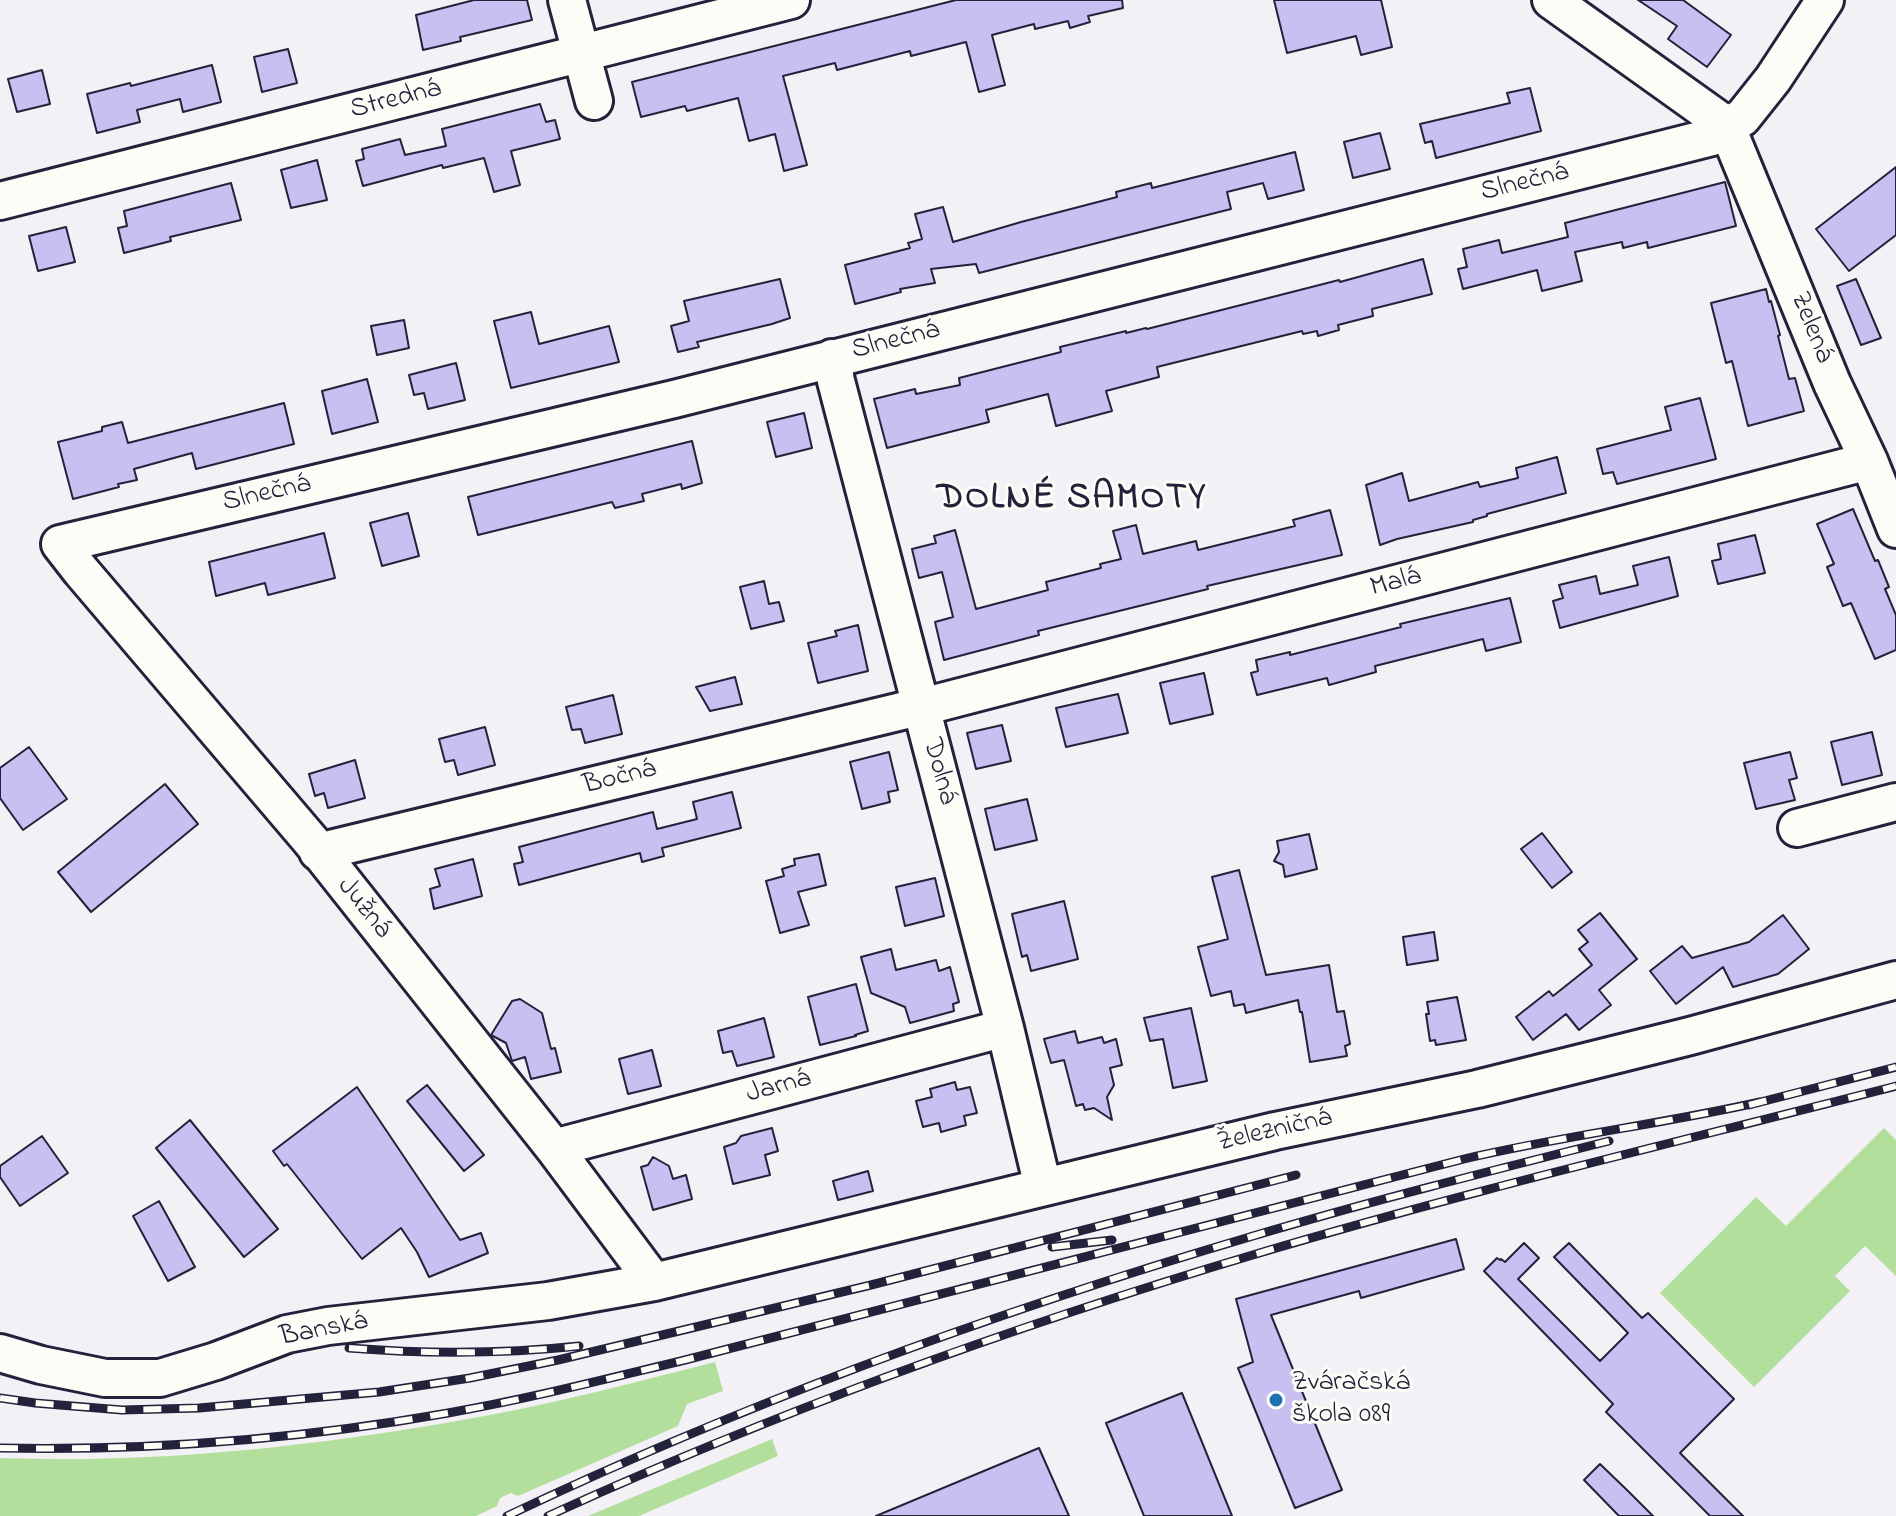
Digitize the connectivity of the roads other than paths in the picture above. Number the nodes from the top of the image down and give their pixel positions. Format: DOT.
graph roads {
  1 [pos="567,0"];
  2 [pos="791,0"];
  3 [pos="1551,0"];
  4 [pos="1825,0"];
  5 [pos="581,54"];
  6 [pos="594,101"];
  7 [pos="1726,125"];
  8 [pos="0,201"];
  9 [pos="832,358"];
  10 [pos="1869,461"];
  11 [pos="1896,529"];
  12 [pos="60,544"];
  13 [pos="922,707"];
  14 [pos="1896,802"];
  15 [pos="1797,828"];
  16 [pos="318,852"];
  17 [pos="1896,980"];
  18 [pos="1005,1028"];
  19 [pos="554,1148"];
  20 [pos="1043,1187"];
  21 [pos="654,1282"];
  22 [pos="0,1353"];
  1 -- 5 [label="street"];
  2 -- 5 [label="street, Stredná"];
  3 -- 7 [label="street"];
  4 -- 7 [label="street, Slnečná"];
  5 -- 6 [label="street"];
  5 -- 8 [label="street, Stredná"];
  7 -- 9 [label="street, Slnečná"];
  7 -- 10 [label="street, Zelená"];
  9 -- 12 [label="street, Slnečná"];
  9 -- 13 [label="street, Dolná"];
  10 -- 11 [label="street, Zelená"];
  10 -- 13 [label="street, Malá"];
  12 -- 16 [label="street, Južná"];
  13 -- 16 [label="street, Bočná"];
  13 -- 18 [label="street, Dolná"];
  14 -- 15 [label="street"];
  16 -- 19 [label="street, Južná"];
  17 -- 20 [label="street, Železničná"];
  18 -- 19 [label="street, Jarná"];
  18 -- 20 [label="street, Dolná"];
  19 -- 21 [label="street, Južná"];
  20 -- 21 [label="street, Železničná"];
  21 -- 22 [label="street, Banská"];
}
